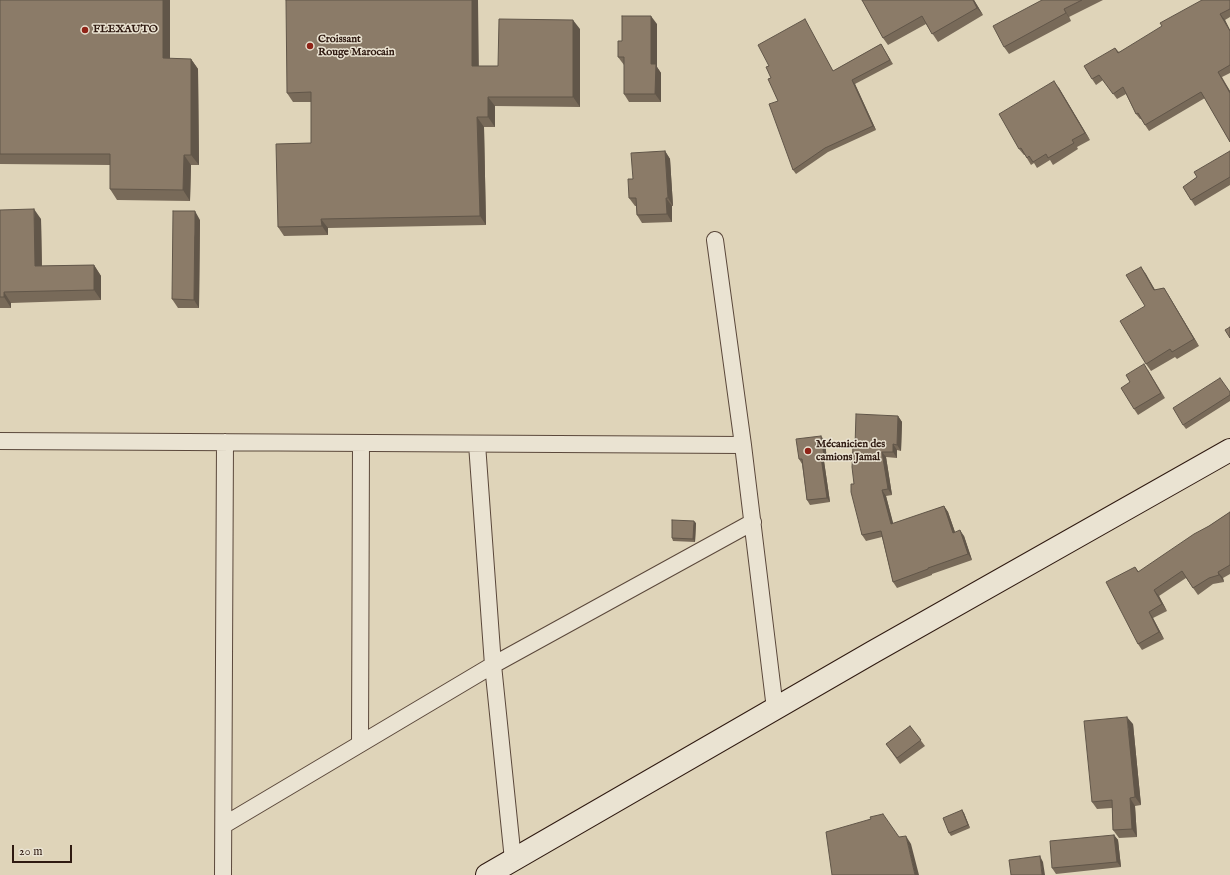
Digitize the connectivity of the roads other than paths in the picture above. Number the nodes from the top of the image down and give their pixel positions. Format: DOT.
graph roads {
  1 [pos="715,240"];
  2 [pos="0,441"];
  3 [pos="225,442"];
  4 [pos="361,443"];
  5 [pos="477,444"];
  6 [pos="743,445"];
  7 [pos="1230,450"];
  8 [pos="752,522"];
  9 [pos="493,665"];
  10 [pos="775,709"];
  11 [pos="360,744"];
  12 [pos="224,825"];
  13 [pos="513,860"];
  14 [pos="223,875"];
  15 [pos="487,875"];
  1 -- 6 [label="street"];
  2 -- 3 [label="street"];
  3 -- 4 [label="street"];
  3 -- 12 [label="street"];
  4 -- 5 [label="street"];
  4 -- 11 [label="street"];
  5 -- 6 [label="street"];
  5 -- 9 [label="street"];
  6 -- 8 [label="street"];
  7 -- 10 [label="street"];
  8 -- 9 [label="street"];
  8 -- 10 [label="street"];
  9 -- 11 [label="street"];
  9 -- 13 [label="street"];
  10 -- 13 [label="street"];
  11 -- 12 [label="street"];
  12 -- 14 [label="street"];
  13 -- 15 [label="street"];
}
